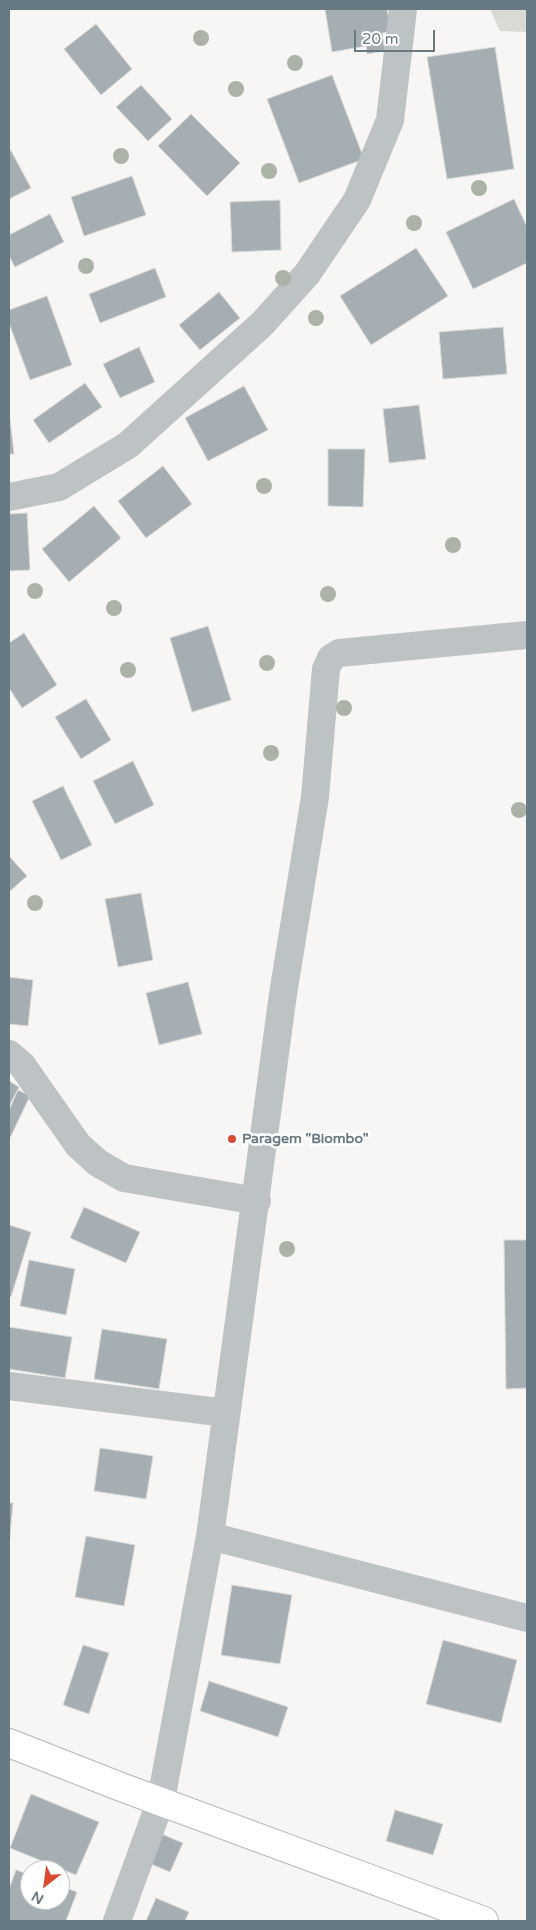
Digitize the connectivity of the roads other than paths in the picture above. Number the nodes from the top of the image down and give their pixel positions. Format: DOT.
graph roads {
  1 [pos="404,9"];
  2 [pos="9,497"];
  3 [pos="527,635"];
  4 [pos="9,1054"];
  5 [pos="257,1201"];
  6 [pos="9,1386"];
  7 [pos="226,1413"];
  8 [pos="210,1536"];
  9 [pos="527,1618"];
  10 [pos="9,1743"];
  11 [pos="160,1800"];
  12 [pos="117,1921"];
  13 [pos="484,1921"];
  1 -- 2 [label="street"];
  3 -- 5 [label="street"];
  4 -- 5 [label="street"];
  5 -- 7 [label="street"];
  6 -- 7 [label="street"];
  7 -- 8 [label="street"];
  8 -- 9 [label="street"];
  8 -- 11 [label="street"];
  10 -- 11 [label="main road"];
  11 -- 12 [label="street"];
  11 -- 13 [label="main road"];
}
